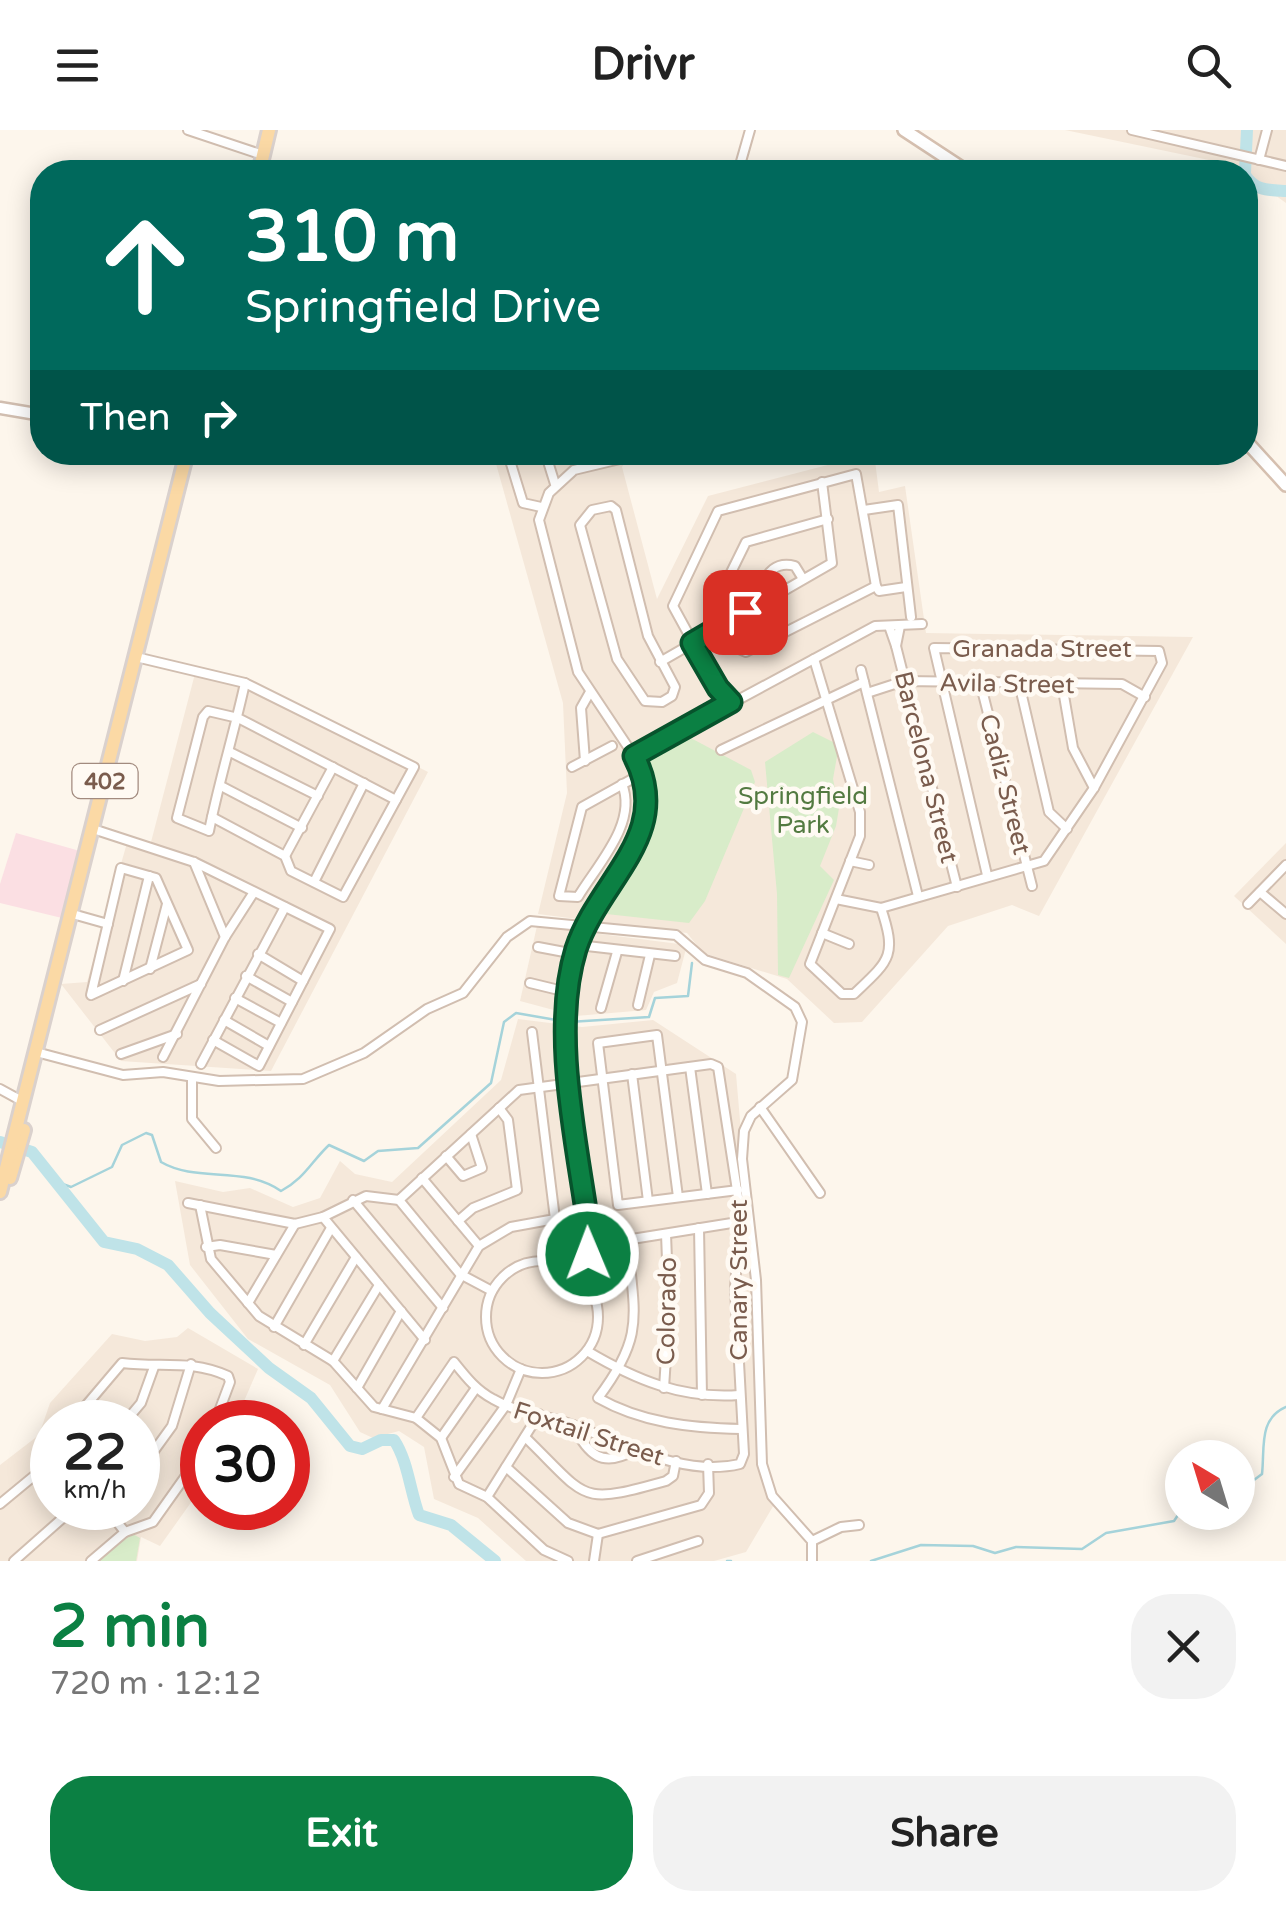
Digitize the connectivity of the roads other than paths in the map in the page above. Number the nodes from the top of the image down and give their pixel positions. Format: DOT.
graph roads {
  1 [pos="188,130"];
  2 [pos="270,130"];
  3 [pos="750,130"];
  4 [pos="904,130"];
  5 [pos="1132,130"];
  6 [pos="1267,130"];
  7 [pos="1162,133"];
  8 [pos="263,155"];
  9 [pos="262,160"];
  10 [pos="741,160"];
  11 [pos="950,160"];
  12 [pos="1259,160"];
  13 [pos="1286,164"];
  14 [pos="0,408"];
  15 [pos="30,413"];
  16 [pos="1258,454"];
  17 [pos="184,465"];
  18 [pos="511,465"];
  19 [pos="549,465"];
  20 [pos="595,465"];
  21 [pos="822,482"];
  22 [pos="555,484"];
  23 [pos="1286,485"];
  24 [pos="541,508"];
  25 [pos="864,510"];
  26 [pos="828,519"];
  27 [pos="803,579"];
  28 [pos="876,586"];
  29 [pos="906,586"];
  30 [pos="765,601"];
  31 [pos="911,617"];
  32 [pos="726,624"];
  33 [pos="922,624"];
  34 [pos="889,626"];
  35 [pos="900,626"];
  36 [pos="692,643"];
  37 [pos="896,646"];
  38 [pos="136,657"];
  39 [pos="814,659"];
  40 [pos="660,662"];
  41 [pos="801,666"];
  42 [pos="861,670"];
  43 [pos="817,680"];
  44 [pos="904,681"];
  45 [pos="864,682"];
  46 [pos="942,682"];
  47 [pos="980,682"];
  48 [pos="245,683"];
  49 [pos="1019,683"];
  50 [pos="1062,684"];
  51 [pos="590,692"];
  52 [pos="867,693"];
  53 [pos="1145,697"];
  54 [pos="824,698"];
  55 [pos="726,705"];
  56 [pos="238,718"];
  57 [pos="612,746"];
  58 [pos="721,750"];
  59 [pos="230,752"];
  60 [pos="634,756"];
  61 [pos="585,761"];
  62 [pos="333,767"];
  63 [pos="572,767"];
  64 [pos="643,772"];
  65 [pos="364,783"];
  66 [pos="622,784"];
  67 [pos="221,786"];
  68 [pos="1094,788"];
  69 [pos="318,796"];
  70 [pos="396,800"];
  71 [pos="212,817"];
  72 [pos="302,828"];
  73 [pos="93,829"];
  74 [pos="1067,829"];
  75 [pos="285,856"];
  76 [pos="850,861"];
  77 [pos="194,862"];
  78 [pos="870,865"];
  79 [pos="1026,869"];
  80 [pos="1284,870"];
  81 [pos="988,875"];
  82 [pos="148,876"];
  83 [pos="314,882"];
  84 [pos="1032,886"];
  85 [pos="957,887"];
  86 [pos="254,892"];
  87 [pos="1260,892"];
  88 [pos="918,896"];
  89 [pos="836,898"];
  90 [pos="167,904"];
  91 [pos="1248,904"];
  92 [pos="285,907"];
  93 [pos="881,908"];
  94 [pos="70,912"];
  95 [pos="1286,914"];
  96 [pos="108,924"];
  97 [pos="585,928"];
  98 [pos="822,933"];
  99 [pos="225,937"];
  100 [pos="848,944"];
  101 [pos="538,946"];
  102 [pos="576,949"];
  103 [pos="616,952"];
  104 [pos="258,954"];
  105 [pos="650,955"];
  106 [pos="676,956"];
  107 [pos="150,969"];
  108 [pos="246,976"];
  109 [pos="304,980"];
  110 [pos="124,981"];
  111 [pos="530,982"];
  112 [pos="204,983"];
  113 [pos="567,992"];
  114 [pos="235,998"];
  115 [pos="292,1002"];
  116 [pos="638,1005"];
  117 [pos="601,1008"];
  118 [pos="224,1020"];
  119 [pos="281,1023"];
  120 [pos="100,1030"];
  121 [pos="532,1032"];
  122 [pos="177,1034"];
  123 [pos="213,1040"];
  124 [pos="270,1046"];
  125 [pos="36,1052"];
  126 [pos="121,1054"];
  127 [pos="162,1057"];
  128 [pos="201,1064"];
  129 [pos="690,1066"];
  130 [pos="662,1070"];
  131 [pos="632,1074"];
  132 [pos="192,1077"];
  133 [pos="602,1078"];
  134 [pos="571,1082"];
  135 [pos="539,1087"];
  136 [pos="0,1089"];
  137 [pos="22,1105"];
  138 [pos="760,1107"];
  139 [pos="499,1108"];
  140 [pos="470,1134"];
  141 [pos="216,1148"];
  142 [pos="446,1156"];
  143 [pos="8,1164"];
  144 [pos="422,1178"];
  145 [pos="0,1181"];
  146 [pos="738,1190"];
  147 [pos="820,1193"];
  148 [pos="707,1194"];
  149 [pos="0,1195"];
  150 [pos="678,1197"];
  151 [pos="353,1200"];
  152 [pos="399,1200"];
  153 [pos="648,1201"];
  154 [pos="188,1203"];
  155 [pos="200,1206"];
  156 [pos="323,1217"];
  157 [pos="458,1221"];
  158 [pos="738,1222"];
  159 [pos="295,1224"];
  160 [pos="332,1228"];
  161 [pos="700,1228"];
  162 [pos="666,1234"];
  163 [pos="479,1246"];
  164 [pos="206,1247"];
  165 [pos="276,1255"];
  166 [pos="356,1257"];
  167 [pos="575,1272"];
  168 [pos="460,1274"];
  169 [pos="378,1285"];
  170 [pos="492,1291"];
  171 [pos="248,1303"];
  172 [pos="443,1308"];
  173 [pos="400,1311"];
  174 [pos="274,1328"];
  175 [pos="425,1340"];
  176 [pos="304,1345"];
  177 [pos="588,1350"];
  178 [pos="334,1361"];
  179 [pos="191,1364"];
  180 [pos="154,1367"];
  181 [pos="520,1370"];
  182 [pos="619,1370"];
  183 [pos="357,1388"];
  184 [pos="476,1388"];
  185 [pos="664,1388"];
  186 [pos="702,1395"];
  187 [pos="739,1395"];
  188 [pos="89,1400"];
  189 [pos="143,1400"];
  190 [pos="223,1400"];
  191 [pos="506,1405"];
  192 [pos="382,1410"];
  193 [pos="540,1414"];
  194 [pos="416,1418"];
  195 [pos="573,1425"];
  196 [pos="741,1429"];
  197 [pos="525,1437"];
  198 [pos="441,1438"];
  199 [pos="160,1443"];
  200 [pos="634,1451"];
  201 [pos="676,1461"];
  202 [pos="708,1464"];
  203 [pos="740,1464"];
  204 [pos="506,1467"];
  205 [pos="454,1477"];
  206 [pos="30,1479"];
  207 [pos="180,1483"];
  208 [pos="487,1497"];
  209 [pos="0,1504"];
  210 [pos="859,1525"];
  211 [pos="49,1530"];
  212 [pos="125,1532"];
  213 [pos="598,1534"];
  214 [pos="698,1541"];
  215 [pos="813,1543"];
  216 [pos="14,1561"];
  217 [pos="91,1561"];
  218 [pos="568,1561"];
  219 [pos="594,1561"];
  220 [pos="638,1561"];
  221 [pos="812,1561"];
  1 -- 8 [label="street"];
  2 -- 8 [label="main road"];
  3 -- 10 [label="street"];
  4 -- 11 [label="main road"];
  5 -- 7 [label="street"];
  6 -- 12 [label="street"];
  7 -- 12 [label="street"];
  8 -- 9 [label="main road"];
  12 -- 13 [label="street"];
  14 -- 15 [label="street"];
  16 -- 23 [label="main road"];
  17 -- 38 [label="main road, 402"];
  18 -- 24 [label="street"];
  19 -- 22 [label="street"];
  20 -- 22 [label="street"];
  21 -- 25 [label="street"];
  21 -- 26 [label="street"];
  21 -- 36 [label="street"];
  22 -- 24 [label="street"];
  24 -- 51 [label="street"];
  25 -- 28 [label="street"];
  25 -- 29 [label="street"];
  26 -- 27 [label="street"];
  26 -- 32 [label="street"];
  27 -- 30 [label="street"];
  27 -- 30 [label="street"];
  28 -- 29 [label="street"];
  28 -- 32 [label="street"];
  29 -- 31 [label="street"];
  30 -- 32 [label="street"];
  32 -- 36 [label="street"];
  33 -- 35 [label="street"];
  34 -- 35 [label="street"];
  34 -- 37 [label="street, Barcelona Street"];
  34 -- 39 [label="street"];
  35 -- 37 [label="street, Barcelona Street"];
  36 -- 40 [label="street"];
  36 -- 55 [label="street"];
  37 -- 44 [label="street, Barcelona Street"];
  38 -- 48 [label="street"];
  38 -- 73 [label="main road, 402"];
  39 -- 41 [label="street"];
  39 -- 43 [label="street"];
  40 -- 40 [label="street"];
  41 -- 43 [label="street"];
  41 -- 55 [label="street"];
  42 -- 45 [label="street"];
  43 -- 54 [label="street"];
  44 -- 46 [label="street, Avila Street"];
  44 -- 52 [label="street, Avila Street"];
  44 -- 85 [label="street, Barcelona Street"];
  45 -- 52 [label="street"];
  45 -- 54 [label="street"];
  46 -- 47 [label="street, Avila Street"];
  46 -- 53 [label="street, Granada Street"];
  46 -- 81 [label="street"];
  47 -- 49 [label="street, Avila Street"];
  47 -- 79 [label="street, Cadiz Street"];
  48 -- 56 [label="street"];
  48 -- 70 [label="street"];
  49 -- 50 [label="street, Avila Street"];
  49 -- 74 [label="street"];
  50 -- 53 [label="street, Avila Street"];
  50 -- 68 [label="street"];
  51 -- 60 [label="street"];
  51 -- 61 [label="street"];
  52 -- 88 [label="street"];
  53 -- 68 [label="street"];
  54 -- 58 [label="street"];
  54 -- 76 [label="street"];
  55 -- 60 [label="street"];
  56 -- 59 [label="street"];
  56 -- 62 [label="street"];
  56 -- 71 [label="street"];
  57 -- 61 [label="street"];
  59 -- 67 [label="street"];
  59 -- 69 [label="street"];
  60 -- 64 [label="street"];
  61 -- 63 [label="street"];
  62 -- 65 [label="street"];
  62 -- 69 [label="street"];
  64 -- 66 [label="street"];
  64 -- 97 [label="street"];
  65 -- 70 [label="street"];
  65 -- 83 [label="street"];
  66 -- 66 [label="street"];
  67 -- 71 [label="street"];
  67 -- 72 [label="street"];
  68 -- 74 [label="street"];
  69 -- 72 [label="street"];
  70 -- 83 [label="street"];
  71 -- 75 [label="street"];
  72 -- 75 [label="street"];
  73 -- 77 [label="street"];
  73 -- 94 [label="main road, 402"];
  74 -- 79 [label="street"];
  75 -- 83 [label="street"];
  76 -- 78 [label="street"];
  76 -- 89 [label="street"];
  77 -- 86 [label="street"];
  77 -- 99 [label="street"];
  79 -- 81 [label="street"];
  79 -- 84 [label="street, Cadiz Street"];
  80 -- 87 [label="street"];
  81 -- 85 [label="street"];
  82 -- 90 [label="street"];
  82 -- 96 [label="street"];
  82 -- 110 [label="street"];
  85 -- 88 [label="street"];
  86 -- 92 [label="street"];
  86 -- 99 [label="street"];
  87 -- 91 [label="street"];
  87 -- 95 [label="street"];
  88 -- 93 [label="street"];
  89 -- 93 [label="street"];
  89 -- 98 [label="street"];
  90 -- 107 [label="street"];
  90 -- 107 [label="street"];
  92 -- 104 [label="street"];
  92 -- 109 [label="street"];
  93 -- 98 [label="street"];
  94 -- 96 [label="street"];
  94 -- 125 [label="main road, 402"];
  96 -- 110 [label="street"];
  97 -- 102 [label="street"];
  97 -- 132 [label="street"];
  97 -- 138 [label="street"];
  98 -- 100 [label="street"];
  99 -- 112 [label="street"];
  101 -- 102 [label="street"];
  102 -- 103 [label="street"];
  102 -- 113 [label="street"];
  103 -- 105 [label="street"];
  103 -- 117 [label="street"];
  104 -- 108 [label="street"];
  104 -- 109 [label="street"];
  105 -- 106 [label="street"];
  105 -- 116 [label="street"];
  107 -- 110 [label="street"];
  108 -- 114 [label="street"];
  108 -- 115 [label="street"];
  109 -- 115 [label="street"];
  111 -- 113 [label="street"];
  112 -- 120 [label="street"];
  112 -- 122 [label="street"];
  113 -- 134 [label="street"];
  114 -- 118 [label="street"];
  114 -- 119 [label="street"];
  115 -- 119 [label="street"];
  118 -- 123 [label="street"];
  118 -- 124 [label="street"];
  119 -- 124 [label="street"];
  121 -- 135 [label="street"];
  122 -- 126 [label="street"];
  122 -- 127 [label="street"];
  123 -- 124 [label="street"];
  123 -- 128 [label="street"];
  125 -- 132 [label="street"];
  125 -- 137 [label="main road, 402"];
  129 -- 130 [label="street"];
  129 -- 146 [label="street, Canary Street"];
  129 -- 148 [label="street"];
  130 -- 131 [label="street"];
  130 -- 133 [label="street"];
  130 -- 150 [label="street"];
  131 -- 133 [label="street"];
  131 -- 153 [label="street"];
  132 -- 141 [label="street"];
  133 -- 134 [label="street"];
  133 -- 153 [label="street"];
  134 -- 135 [label="street"];
  134 -- 167 [label="street"];
  135 -- 139 [label="street"];
  135 -- 163 [label="street"];
  136 -- 137 [label="street"];
  137 -- 143 [label="main road, 402"];
  138 -- 147 [label="street"];
  138 -- 215 [label="street"];
  139 -- 140 [label="street"];
  139 -- 157 [label="street"];
  140 -- 142 [label="street"];
  140 -- 142 [label="street"];
  142 -- 144 [label="street"];
  143 -- 145 [label="main road, 402"];
  143 -- 149 [label="main road, 402"];
  144 -- 152 [label="street"];
  144 -- 157 [label="street"];
  146 -- 148 [label="street"];
  146 -- 158 [label="street, Canary Street"];
  148 -- 150 [label="street"];
  150 -- 153 [label="street"];
  151 -- 152 [label="street"];
  151 -- 156 [label="street"];
  151 -- 172 [label="street"];
  152 -- 168 [label="street"];
  154 -- 155 [label="street"];
  155 -- 159 [label="street"];
  155 -- 164 [label="street"];
  156 -- 159 [label="street"];
  156 -- 160 [label="street"];
  157 -- 163 [label="street"];
  158 -- 161 [label="street"];
  158 -- 187 [label="street, Canary Street"];
  159 -- 165 [label="street"];
  160 -- 166 [label="street"];
  160 -- 174 [label="street"];
  161 -- 162 [label="street"];
  161 -- 186 [label="street"];
  162 -- 182 [label="street"];
  162 -- 185 [label="street, Colorado"];
  163 -- 168 [label="street"];
  164 -- 165 [label="street"];
  164 -- 171 [label="street"];
  165 -- 171 [label="street"];
  166 -- 169 [label="street"];
  166 -- 176 [label="street"];
  167 -- 170 [label="street"];
  167 -- 177 [label="street"];
  168 -- 170 [label="street"];
  168 -- 172 [label="street"];
  169 -- 173 [label="street"];
  169 -- 178 [label="street"];
  170 -- 181 [label="street"];
  171 -- 174 [label="street"];
  172 -- 175 [label="street"];
  173 -- 175 [label="street"];
  173 -- 183 [label="street"];
  174 -- 176 [label="street"];
  175 -- 192 [label="street"];
  176 -- 178 [label="street"];
  177 -- 181 [label="street"];
  177 -- 182 [label="street"];
  178 -- 183 [label="street"];
  179 -- 180 [label="street"];
  179 -- 190 [label="street"];
  179 -- 199 [label="street"];
  180 -- 188 [label="street"];
  180 -- 189 [label="street"];
  181 -- 191 [label="street"];
  182 -- 185 [label="street"];
  182 -- 196 [label="street"];
  183 -- 192 [label="street"];
  184 -- 191 [label="street, Foxtail Street"];
  184 -- 194 [label="street, Foxtail Street"];
  184 -- 198 [label="street"];
  185 -- 186 [label="street"];
  186 -- 187 [label="street"];
  187 -- 196 [label="street, Canary Street"];
  191 -- 193 [label="street, Foxtail Street"];
  191 -- 205 [label="street"];
  192 -- 194 [label="street"];
  193 -- 195 [label="street, Foxtail Street"];
  193 -- 197 [label="street"];
  194 -- 198 [label="street"];
  195 -- 200 [label="street, Foxtail Street"];
  195 -- 200 [label="street"];
  196 -- 203 [label="street, Canary Street"];
  197 -- 201 [label="street"];
  197 -- 204 [label="street"];
  198 -- 205 [label="street"];
  200 -- 201 [label="street, Foxtail Street"];
  201 -- 202 [label="street, Foxtail Street"];
  202 -- 203 [label="street, Foxtail Street"];
  202 -- 213 [label="street"];
  204 -- 208 [label="street"];
  204 -- 213 [label="street"];
  205 -- 208 [label="street"];
  206 -- 209 [label="street"];
  207 -- 212 [label="street"];
  208 -- 218 [label="street"];
  210 -- 215 [label="street"];
  211 -- 216 [label="street"];
  212 -- 217 [label="street"];
  213 -- 219 [label="street"];
  214 -- 220 [label="street"];
  215 -- 221 [label="street"];
}
